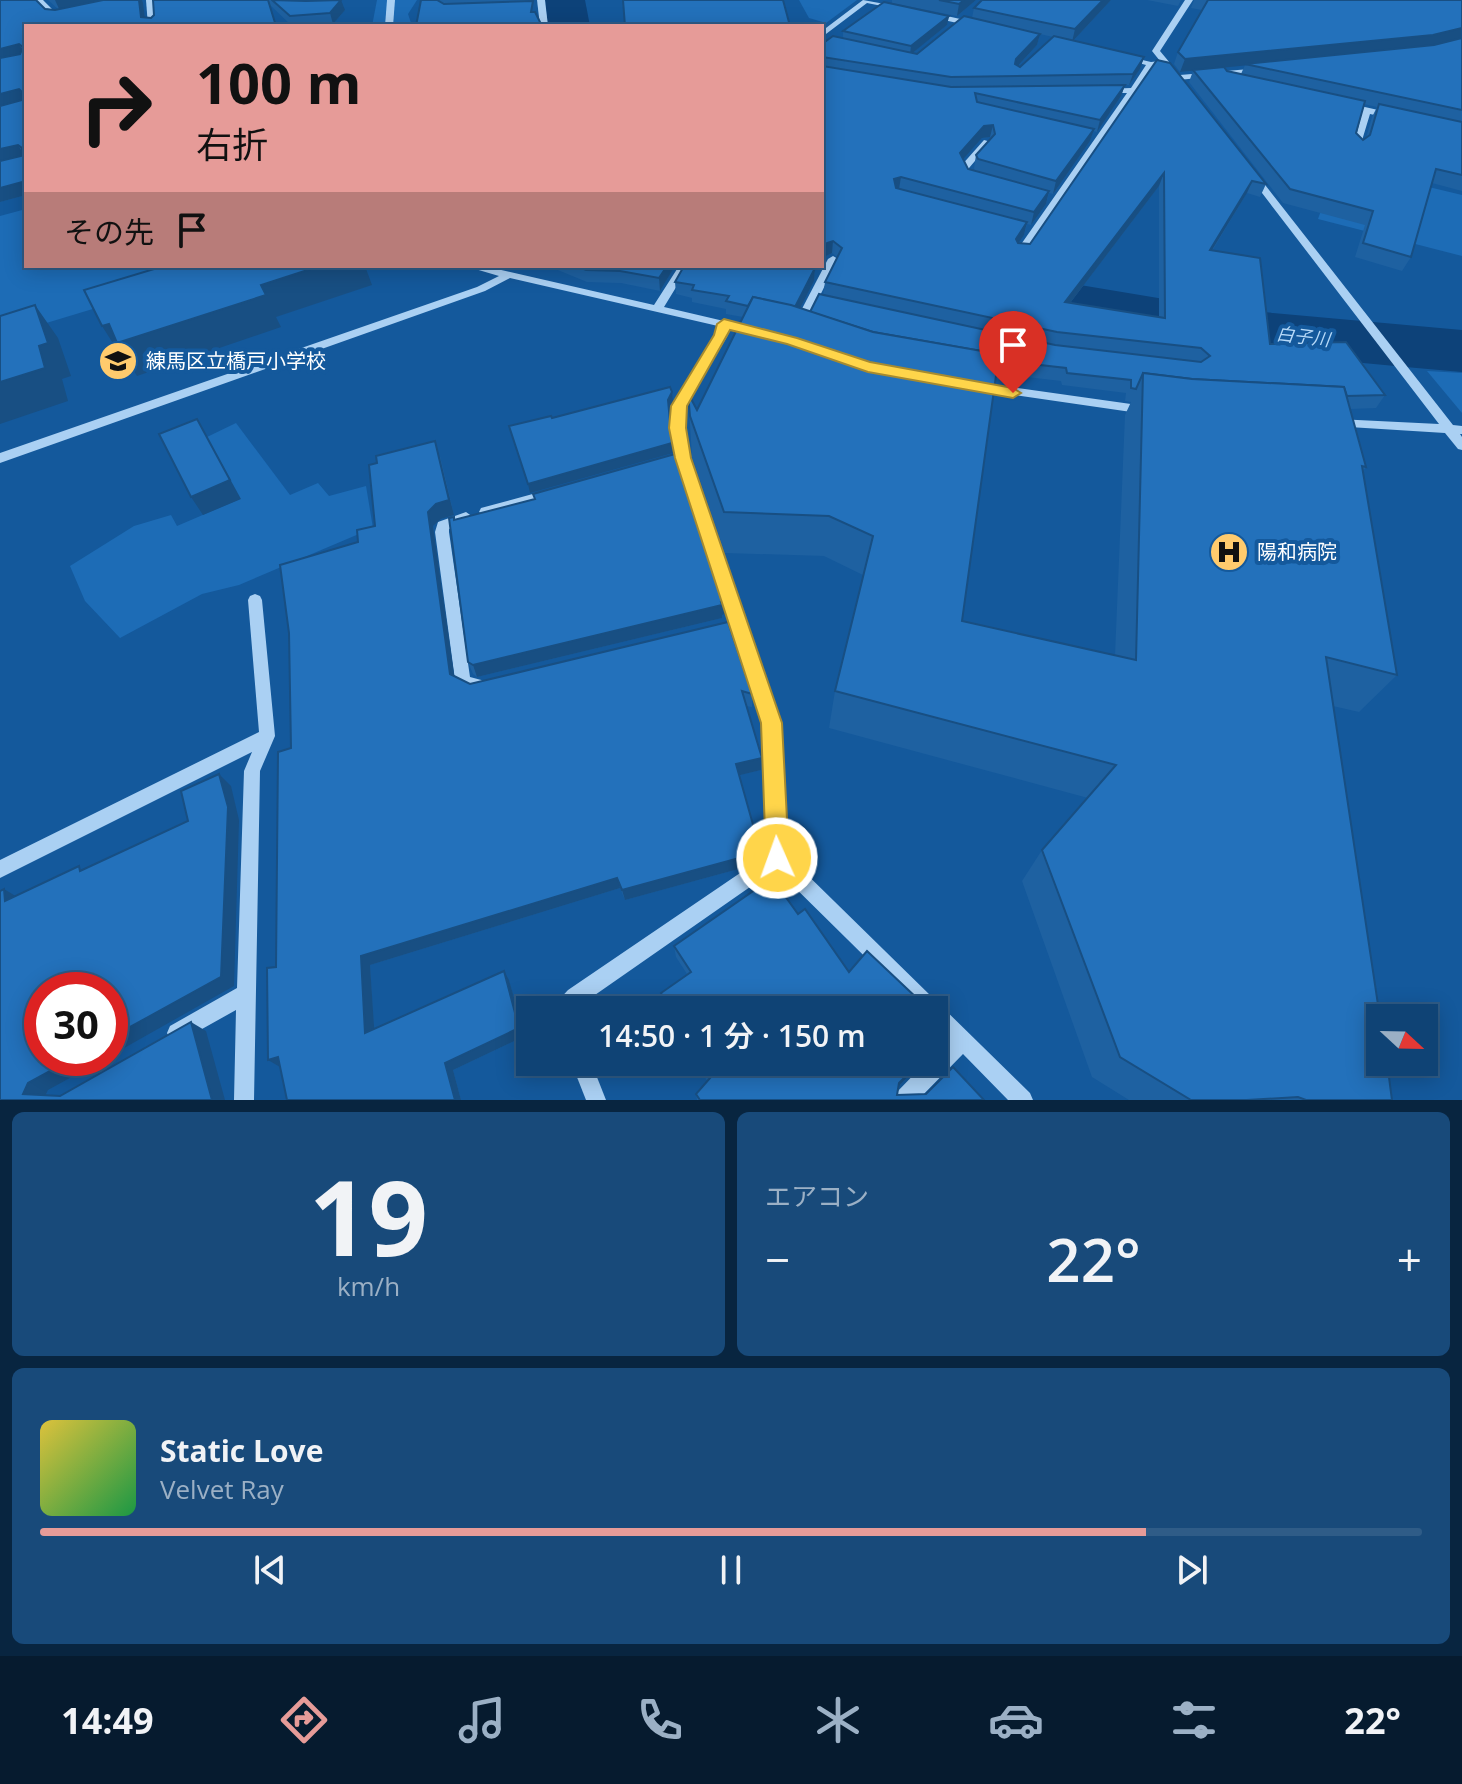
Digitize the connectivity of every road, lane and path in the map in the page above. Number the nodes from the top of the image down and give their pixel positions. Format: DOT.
graph roads {
  1 [pos="39,0"];
  2 [pos="150,0"];
  3 [pos="391,0"];
  4 [pos="867,0"];
  5 [pos="1189,0"];
  6 [pos="540,4"];
  7 [pos="524,8"];
  8 [pos="907,10"];
  9 [pos="920,12"];
  10 [pos="969,14"];
  11 [pos="68,15"];
  12 [pos="961,21"];
  13 [pos="152,24"];
  14 [pos="389,24"];
  15 [pos="544,24"];
  16 [pos="990,28"];
  17 [pos="950,31"];
  18 [pos="824,36"];
  19 [pos="824,39"];
  20 [pos="836,44"];
  21 [pos="1110,55"];
  22 [pos="1166,63"];
  23 [pos="1151,64"];
  24 [pos="1267,70"];
  25 [pos="1214,76"];
  26 [pos="1178,78"];
  27 [pos="1242,82"];
  28 [pos="1185,88"];
  29 [pos="1134,90"];
  30 [pos="1088,91"];
  31 [pos="1340,104"];
  32 [pos="1367,110"];
  33 [pos="1407,119"];
  34 [pos="1086,134"];
  35 [pos="1101,138"];
  36 [pos="987,142"];
  37 [pos="1356,147"];
  38 [pos="1248,169"];
  39 [pos="981,180"];
  40 [pos="1042,196"];
  41 [pos="1058,201"];
  42 [pos="1020,228"];
  43 [pos="1035,232"];
  44 [pos="1020,253"];
  45 [pos="833,259"];
  46 [pos="477,268"];
  47 [pos="683,268"];
  48 [pos="811,274"];
  49 [pos="506,276"];
  50 [pos="823,277"];
  51 [pos="813,299"];
  52 [pos="828,302"];
  53 [pos="658,308"];
  54 [pos="724,324"];
  55 [pos="765,334"];
  56 [pos="792,341"];
  57 [pos="955,382"];
  58 [pos="1158,412"];
  59 [pos="1326,422"];
  60 [pos="1455,429"];
  61 [pos="1462,446"];
  62 [pos="0,458"];
  63 [pos="563,491"];
  64 [pos="255,600"];
  65 [pos="489,684"];
  66 [pos="267,736"];
  67 [pos="777,858"];
  68 [pos="0,869"];
  69 [pos="246,994"];
  70 [pos="576,996"];
  71 [pos="920,996"];
  72 [pos="948,1024"];
  73 [pos="165,1039"];
  74 [pos="963,1039"];
  75 [pos="587,1076"];
  76 [pos="244,1100"];
  77 [pos="596,1100"];
  78 [pos="903,1100"];
  79 [pos="1023,1100"];
  1 -- 11 [label="street"];
  2 -- 13 [label="street"];
  3 -- 14 [label="street"];
  4 -- 8 [label="street"];
  4 -- 18 [label="street"];
  5 -- 22 [label="street"];
  6 -- 7 [label="street"];
  6 -- 15 [label="street"];
  9 -- 12 [label="street"];
  10 -- 12 [label="street"];
  12 -- 16 [label="street"];
  12 -- 17 [label="street"];
  19 -- 20 [label="street"];
  21 -- 23 [label="street"];
  22 -- 23 [label="street"];
  22 -- 26 [label="street"];
  23 -- 29 [label="street"];
  24 -- 25 [label="street"];
  25 -- 26 [label="street"];
  25 -- 27 [label="street"];
  26 -- 28 [label="street"];
  29 -- 30 [label="street"];
  29 -- 35 [label="street"];
  31 -- 32 [label="street"];
  32 -- 33 [label="street"];
  32 -- 37 [label="street"];
  34 -- 35 [label="street"];
  35 -- 41 [label="street"];
  36 -- 39 [label="street"];
  38 -- 60 [label="street"];
  40 -- 41 [label="street"];
  41 -- 43 [label="street"];
  42 -- 43 [label="street"];
  43 -- 44 [label="street"];
  45 -- 50 [label="street"];
  46 -- 49 [label="street"];
  47 -- 53 [label="street"];
  48 -- 50 [label="street"];
  49 -- 53 [label="street"];
  49 -- 62 [label="street"];
  50 -- 51 [label="street"];
  51 -- 52 [label="street"];
  51 -- 56 [label="street"];
  53 -- 54 [label="street"];
  54 -- 55 [label="street"];
  54 -- 67 [label="street"];
  57 -- 58 [label="street"];
  59 -- 60 [label="street"];
  60 -- 61 [label="street"];
  63 -- 65 [label="street"];
  64 -- 66 [label="street"];
  66 -- 68 [label="street"];
  66 -- 69 [label="street"];
  67 -- 70 [label="street"];
  67 -- 71 [label="street"];
  69 -- 73 [label="street"];
  69 -- 76 [label="street"];
  72 -- 74 [label="street"];
  74 -- 78 [label="street"];
  74 -- 79 [label="street"];
  75 -- 77 [label="street"];
}
